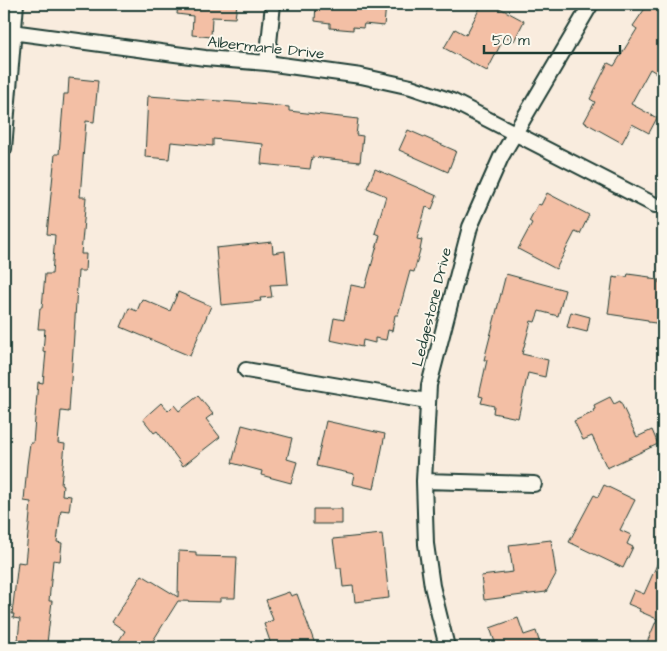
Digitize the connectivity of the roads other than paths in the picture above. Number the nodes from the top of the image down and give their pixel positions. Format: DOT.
graph roads {
  1 [pos="16,4"];
  2 [pos="273,4"];
  3 [pos="592,4"];
  4 [pos="9,31"];
  5 [pos="267,63"];
  6 [pos="515,134"];
  7 [pos="4,149"];
  8 [pos="655,205"];
  9 [pos="246,370"];
  10 [pos="427,401"];
  11 [pos="424,481"];
  12 [pos="534,484"];
  13 [pos="447,647"];
  1 -- 4 [label="street"];
  2 -- 5 [label="street"];
  3 -- 6 [label="street, Ledgestone Drive"];
  4 -- 5 [label="street, Albermarle Drive"];
  4 -- 7 [label="street"];
  5 -- 6 [label="street, Albermarle Drive"];
  6 -- 8 [label="street, Albermarle Drive"];
  6 -- 10 [label="street, Ledgestone Drive"];
  9 -- 10 [label="street"];
  10 -- 11 [label="street, Ledgestone Drive"];
  11 -- 12 [label="street"];
  11 -- 13 [label="street, Ledgestone Drive"];
}
